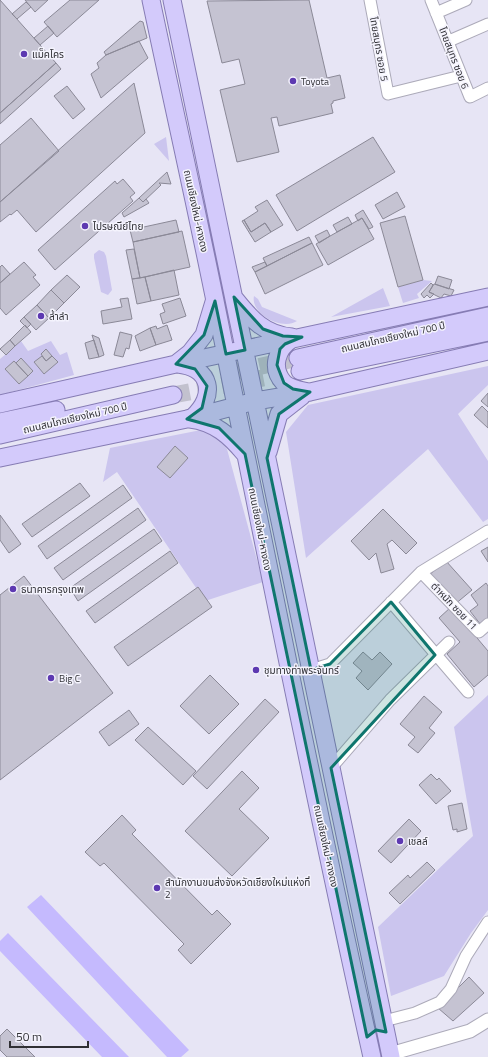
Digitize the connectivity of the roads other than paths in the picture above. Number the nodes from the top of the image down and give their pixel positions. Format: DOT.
graph roads {
  1 [pos="151,0"];
  2 [pos="172,0"];
  3 [pos="370,0"];
  4 [pos="431,0"];
  5 [pos="466,0"];
  6 [pos="436,13"];
  7 [pos="488,24"];
  8 [pos="449,41"];
  9 [pos="461,76"];
  10 [pos="488,88"];
  11 [pos="234,297"];
  12 [pos="488,297"];
  13 [pos="215,301"];
  14 [pos="488,316"];
  15 [pos="488,332"];
  16 [pos="297,338"];
  17 [pos="245,350"];
  18 [pos="488,351"];
  19 [pos="226,354"];
  20 [pos="176,364"];
  21 [pos="310,392"];
  22 [pos="255,401"];
  23 [pos="0,404"];
  24 [pos="236,406"];
  25 [pos="190,418"];
  26 [pos="0,422"];
  27 [pos="0,435"];
  28 [pos="246,454"];
  29 [pos="0,458"];
  30 [pos="267,458"];
  31 [pos="488,531"];
  32 [pos="421,572"];
  33 [pos="391,602"];
  34 [pos="488,624"];
  35 [pos="450,642"];
  36 [pos="435,655"];
  37 [pos="311,670"];
  38 [pos="468,692"];
  39 [pos="331,768"];
  40 [pos="488,922"];
  41 [pos="488,1020"];
  42 [pos="385,1027"];
  43 [pos="367,1037"];
  44 [pos="391,1056"];
  45 [pos="372,1057"];
  1 -- 13 [label="main road, ถนนเชียงใหม่-หางดง"];
  2 -- 11 [label="main road, ถนนเชียงใหม่-หางดง"];
  3 -- 9 [label="street, ไทยสมุทร ซอย 5"];
  4 -- 6 [label="street, ไทยสมุทร ซอย 6"];
  5 -- 6 [label="street"];
  6 -- 8 [label="street, ไทยสมุทร ซอย 6"];
  7 -- 8 [label="street"];
  8 -- 9 [label="street, ไทยสมุทร ซอย 6"];
  9 -- 10 [label="street, ไทยสมุทร ซอย 6"];
  11 -- 16 [label="main road"];
  11 -- 17 [label="main road, ถนนเชียงใหม่-หางดง"];
  12 -- 16 [label="main road"];
  13 -- 19 [label="main road, ถนนเชียงใหม่-หางดง"];
  13 -- 20 [label="main road"];
  14 -- 15 [label="main road, ถนนสมโภชเชียงใหม่ 700 ปี"];
  16 -- 17 [label="main road"];
  16 -- 21 [label="main road"];
  17 -- 19 [label="main road"];
  17 -- 22 [label="main road, ถนนเชียงใหม่-หางดง"];
  18 -- 21 [label="main road"];
  19 -- 20 [label="main road"];
  19 -- 24 [label="main road, ถนนเชียงใหม่-หางดง"];
  20 -- 23 [label="main road"];
  20 -- 25 [label="main road"];
  21 -- 22 [label="main road"];
  21 -- 30 [label="main road"];
  22 -- 24 [label="main road"];
  22 -- 30 [label="main road, ถนนเชียงใหม่-หางดง"];
  24 -- 25 [label="main road"];
  24 -- 28 [label="main road, ถนนเชียงใหม่-หางดง"];
  25 -- 28 [label="main road"];
  25 -- 29 [label="main road"];
  26 -- 27 [label="main road, ถนนสมโภชเชียงใหม่ 700 ปี"];
  28 -- 43 [label="main road, ถนนเชียงใหม่-หางดง"];
  30 -- 37 [label="main road, ถนนเชียงใหม่-หางดง"];
  31 -- 32 [label="street"];
  32 -- 33 [label="street"];
  32 -- 34 [label="street, ตำหนัก ซอย 11"];
  33 -- 36 [label="street"];
  33 -- 37 [label="street"];
  35 -- 36 [label="street"];
  36 -- 38 [label="street"];
  36 -- 39 [label="street"];
  37 -- 39 [label="main road, ถนนเชียงใหม่-หางดง"];
  39 -- 42 [label="main road, ถนนเชียงใหม่-หางดง"];
  40 -- 42 [label="street"];
  41 -- 44 [label="street"];
  42 -- 43 [label="main road"];
  42 -- 44 [label="main road, ถนนเชียงใหม่-หางดง"];
  43 -- 45 [label="main road, ถนนเชียงใหม่-หางดง"];
}
